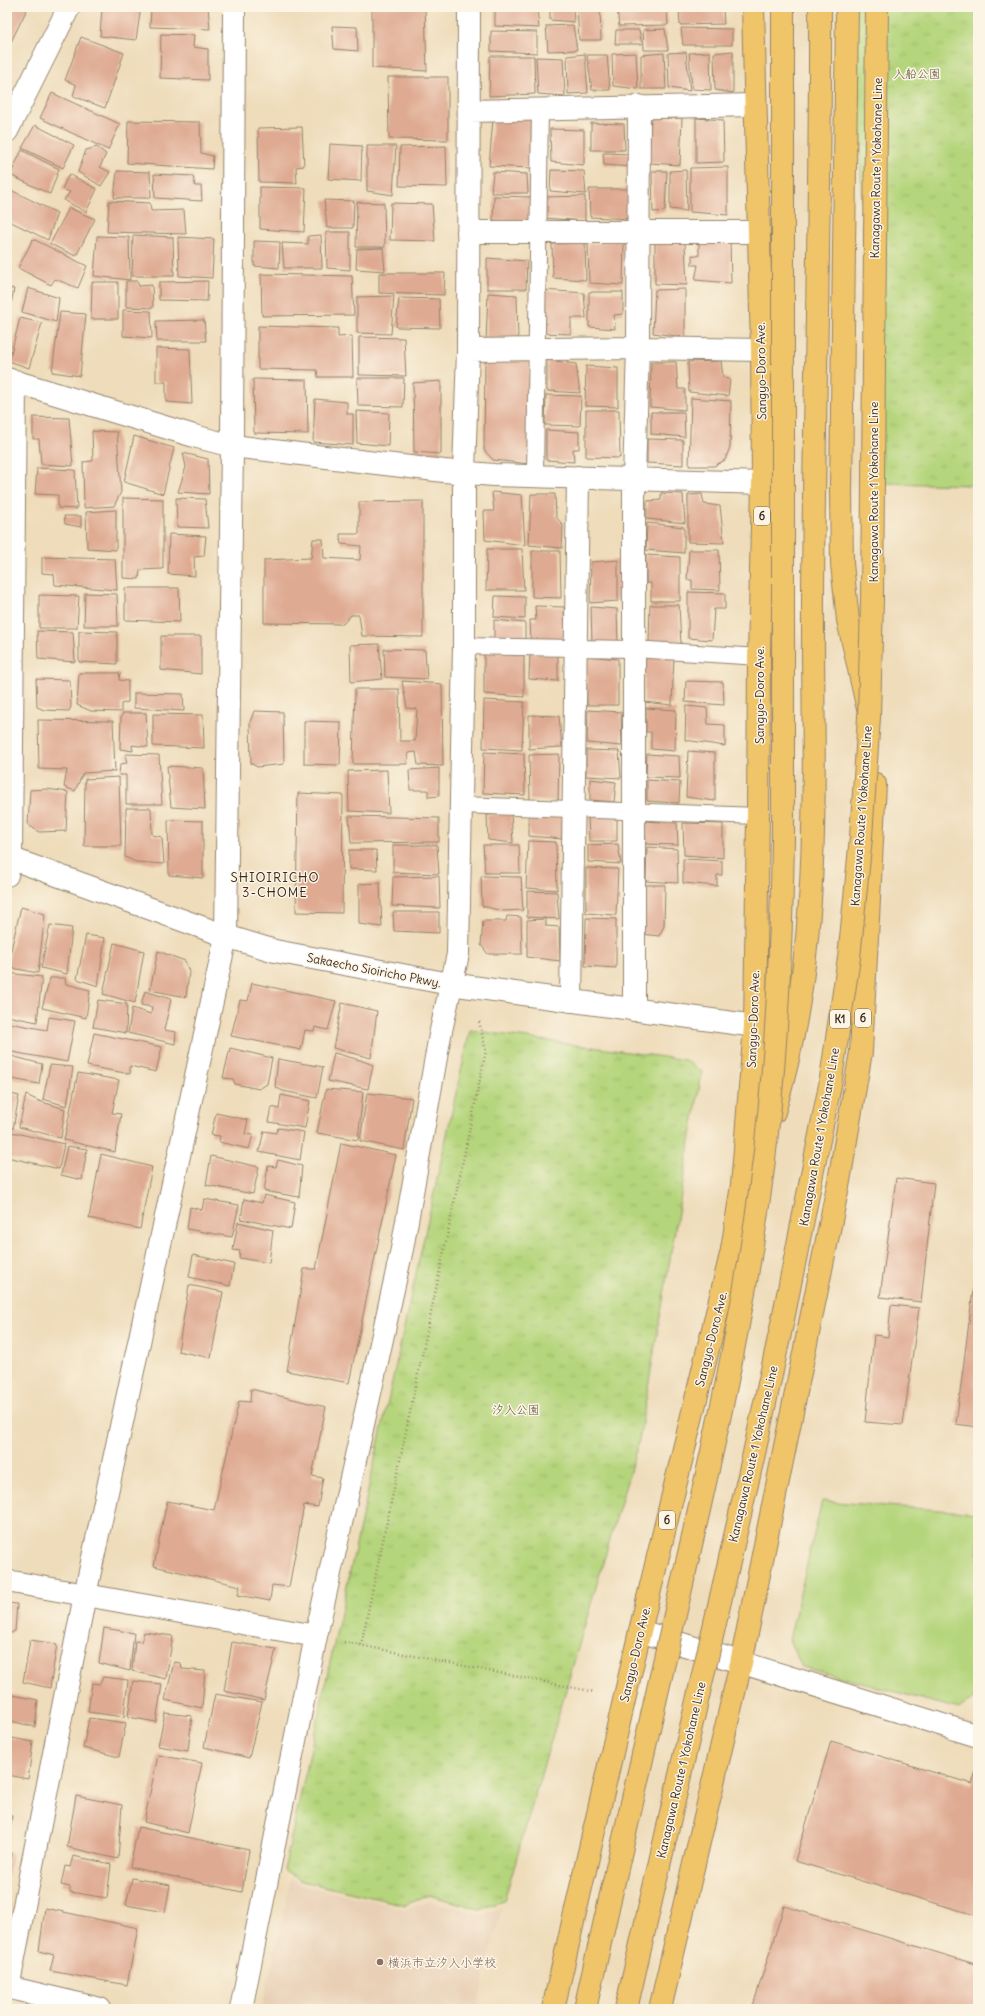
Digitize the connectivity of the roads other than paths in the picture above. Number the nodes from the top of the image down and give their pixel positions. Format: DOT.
graph roads {
  1 [pos="69,7"];
  2 [pos="234,7"];
  3 [pos="469,7"];
  4 [pos="753,7"];
  5 [pos="783,7"];
  6 [pos="820,7"];
  7 [pos="847,7"];
  8 [pos="878,7"];
  9 [pos="755,105"];
  10 [pos="639,106"];
  11 [pos="540,109"];
  12 [pos="469,111"];
  13 [pos="7,131"];
  14 [pos="639,230"];
  15 [pos="468,232"];
  16 [pos="538,232"];
  17 [pos="757,232"];
  18 [pos="638,348"];
  19 [pos="538,349"];
  20 [pos="468,350"];
  21 [pos="762,350"];
  22 [pos="11,380"];
  23 [pos="232,446"];
  24 [pos="464,472"];
  25 [pos="535,475"];
  26 [pos="578,477"];
  27 [pos="634,478"];
  28 [pos="763,483"];
  29 [pos="464,646"];
  30 [pos="576,648"];
  31 [pos="634,649"];
  32 [pos="759,657"];
  33 [pos="876,743"];
  34 [pos="462,805"];
  35 [pos="574,808"];
  36 [pos="634,810"];
  37 [pos="758,816"];
  38 [pos="8,864"];
  39 [pos="226,936"];
  40 [pos="450,984"];
  41 [pos="571,1001"];
  42 [pos="634,1010"];
  43 [pos="755,1026"];
  44 [pos="732,1250"];
  45 [pos="7,1581"];
  46 [pos="85,1595"];
  47 [pos="640,1631"];
  48 [pos="316,1636"];
  49 [pos="741,1663"];
  50 [pos="978,1736"];
  51 [pos="7,1988"];
  52 [pos="100,2009"];
  53 [pos="242,2009"];
  54 [pos="553,2009"];
  55 [pos="585,2009"];
  56 [pos="626,2009"];
  57 [pos="660,2009"];
  1 -- 13 [label="street"];
  2 -- 23 [label="street"];
  3 -- 12 [label="street"];
  4 -- 9 [label="main road, Sangyo-Doro Ave. / 6"];
  5 -- 55 [label="main road, bridge"];
  6 -- 44 [label="main road"];
  7 -- 33 [label="main road"];
  8 -- 33 [label="main road, 6"];
  8 -- 56 [label="main road, Kanagawa Route 1 Yokohane Line / K1, bridge"];
  9 -- 10 [label="street"];
  9 -- 17 [label="main road, Sangyo-Doro Ave. / 6"];
  10 -- 11 [label="street"];
  10 -- 14 [label="street"];
  11 -- 12 [label="street"];
  11 -- 16 [label="lane"];
  12 -- 15 [label="street"];
  14 -- 16 [label="street"];
  14 -- 17 [label="street"];
  14 -- 18 [label="street"];
  15 -- 16 [label="street"];
  15 -- 20 [label="street"];
  16 -- 19 [label="lane"];
  17 -- 21 [label="main road, Sangyo-Doro Ave. / 6"];
  18 -- 19 [label="street"];
  18 -- 21 [label="street"];
  18 -- 27 [label="street"];
  19 -- 20 [label="street"];
  19 -- 25 [label="lane"];
  20 -- 24 [label="street"];
  21 -- 28 [label="main road, Sangyo-Doro Ave. / 6"];
  22 -- 23 [label="street"];
  22 -- 38 [label="street"];
  23 -- 24 [label="street"];
  23 -- 39 [label="street"];
  24 -- 25 [label="street"];
  24 -- 29 [label="street"];
  25 -- 26 [label="street"];
  26 -- 27 [label="street"];
  26 -- 30 [label="street"];
  27 -- 28 [label="street"];
  27 -- 31 [label="street"];
  28 -- 32 [label="main road, Sangyo-Doro Ave. / 6"];
  29 -- 30 [label="lane"];
  29 -- 34 [label="street"];
  30 -- 31 [label="lane"];
  30 -- 35 [label="street"];
  31 -- 32 [label="lane"];
  31 -- 36 [label="street"];
  32 -- 37 [label="main road, Sangyo-Doro Ave. / 6"];
  33 -- 49 [label="main road, 6"];
  34 -- 35 [label="lane"];
  34 -- 40 [label="street"];
  35 -- 36 [label="lane"];
  35 -- 41 [label="street"];
  36 -- 37 [label="lane"];
  36 -- 42 [label="street"];
  37 -- 43 [label="main road, Sangyo-Doro Ave. / 6"];
  38 -- 39 [label="street, Sakaecho Sioiricho Pkwy."];
  39 -- 40 [label="street, Sakaecho Sioiricho Pkwy."];
  39 -- 46 [label="street"];
  40 -- 41 [label="street, Sakaecho Sioiricho Pkwy."];
  40 -- 48 [label="street"];
  41 -- 42 [label="street, Sakaecho Sioiricho Pkwy."];
  42 -- 43 [label="street, Sakaecho Sioiricho Pkwy."];
  43 -- 44 [label="main road, Sangyo-Doro Ave. / 6"];
  44 -- 47 [label="main road, Sangyo-Doro Ave. / 6"];
  45 -- 46 [label="street"];
  46 -- 48 [label="street"];
  46 -- 51 [label="street"];
  47 -- 49 [label="street"];
  47 -- 54 [label="main road, Sangyo-Doro Ave. / 6"];
  48 -- 53 [label="street"];
  49 -- 50 [label="street"];
  49 -- 57 [label="main road, 6"];
  51 -- 52 [label="street"];
}
